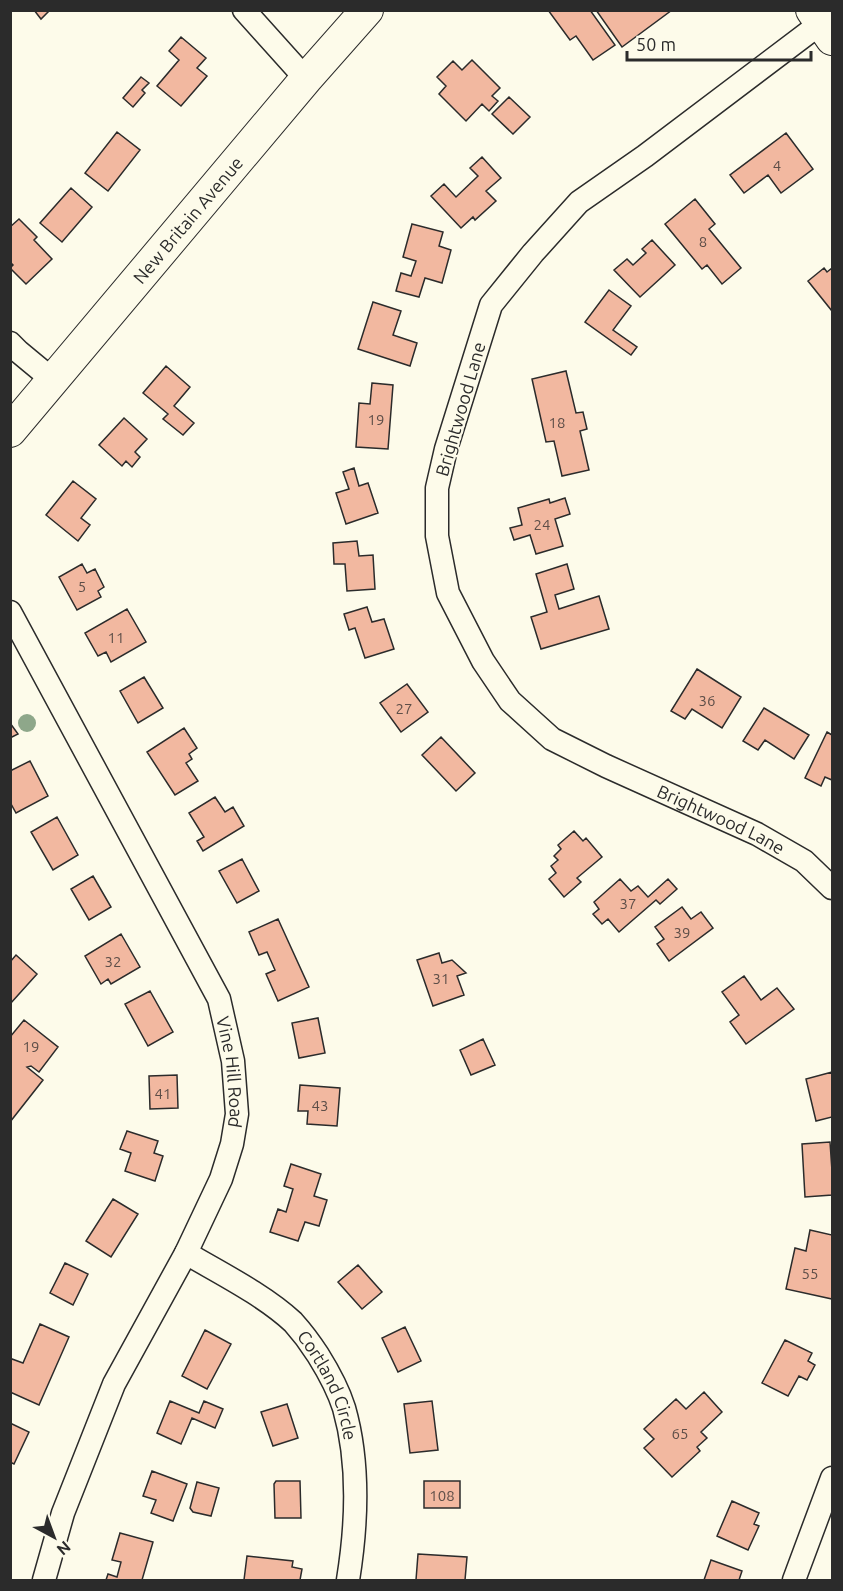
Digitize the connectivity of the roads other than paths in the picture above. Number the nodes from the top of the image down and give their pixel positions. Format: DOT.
graph roads {
  1 [pos="244,10"];
  2 [pos="367,10"];
  3 [pos="822,24"];
  4 [pos="306,79"];
  5 [pos="10,343"];
  6 [pos="54,381"];
  7 [pos="10,431"];
  8 [pos="10,612"];
  9 [pos="832,888"];
  10 [pos="186,1252"];
  11 [pos="832,1478"];
  12 [pos="44,1581"];
  13 [pos="348,1581"];
  14 [pos="795,1581"];
  1 -- 4 [label="street"];
  2 -- 4 [label="main road, New Britain Avenue"];
  3 -- 9 [label="street, Brightwood Lane"];
  4 -- 6 [label="main road, New Britain Avenue"];
  5 -- 6 [label="street"];
  6 -- 7 [label="main road, New Britain Avenue"];
  8 -- 10 [label="street, Vine Hill Road"];
  10 -- 12 [label="street, Vine Hill Road"];
  10 -- 13 [label="street, Cortland Circle"];
  11 -- 14 [label="street"];
}
